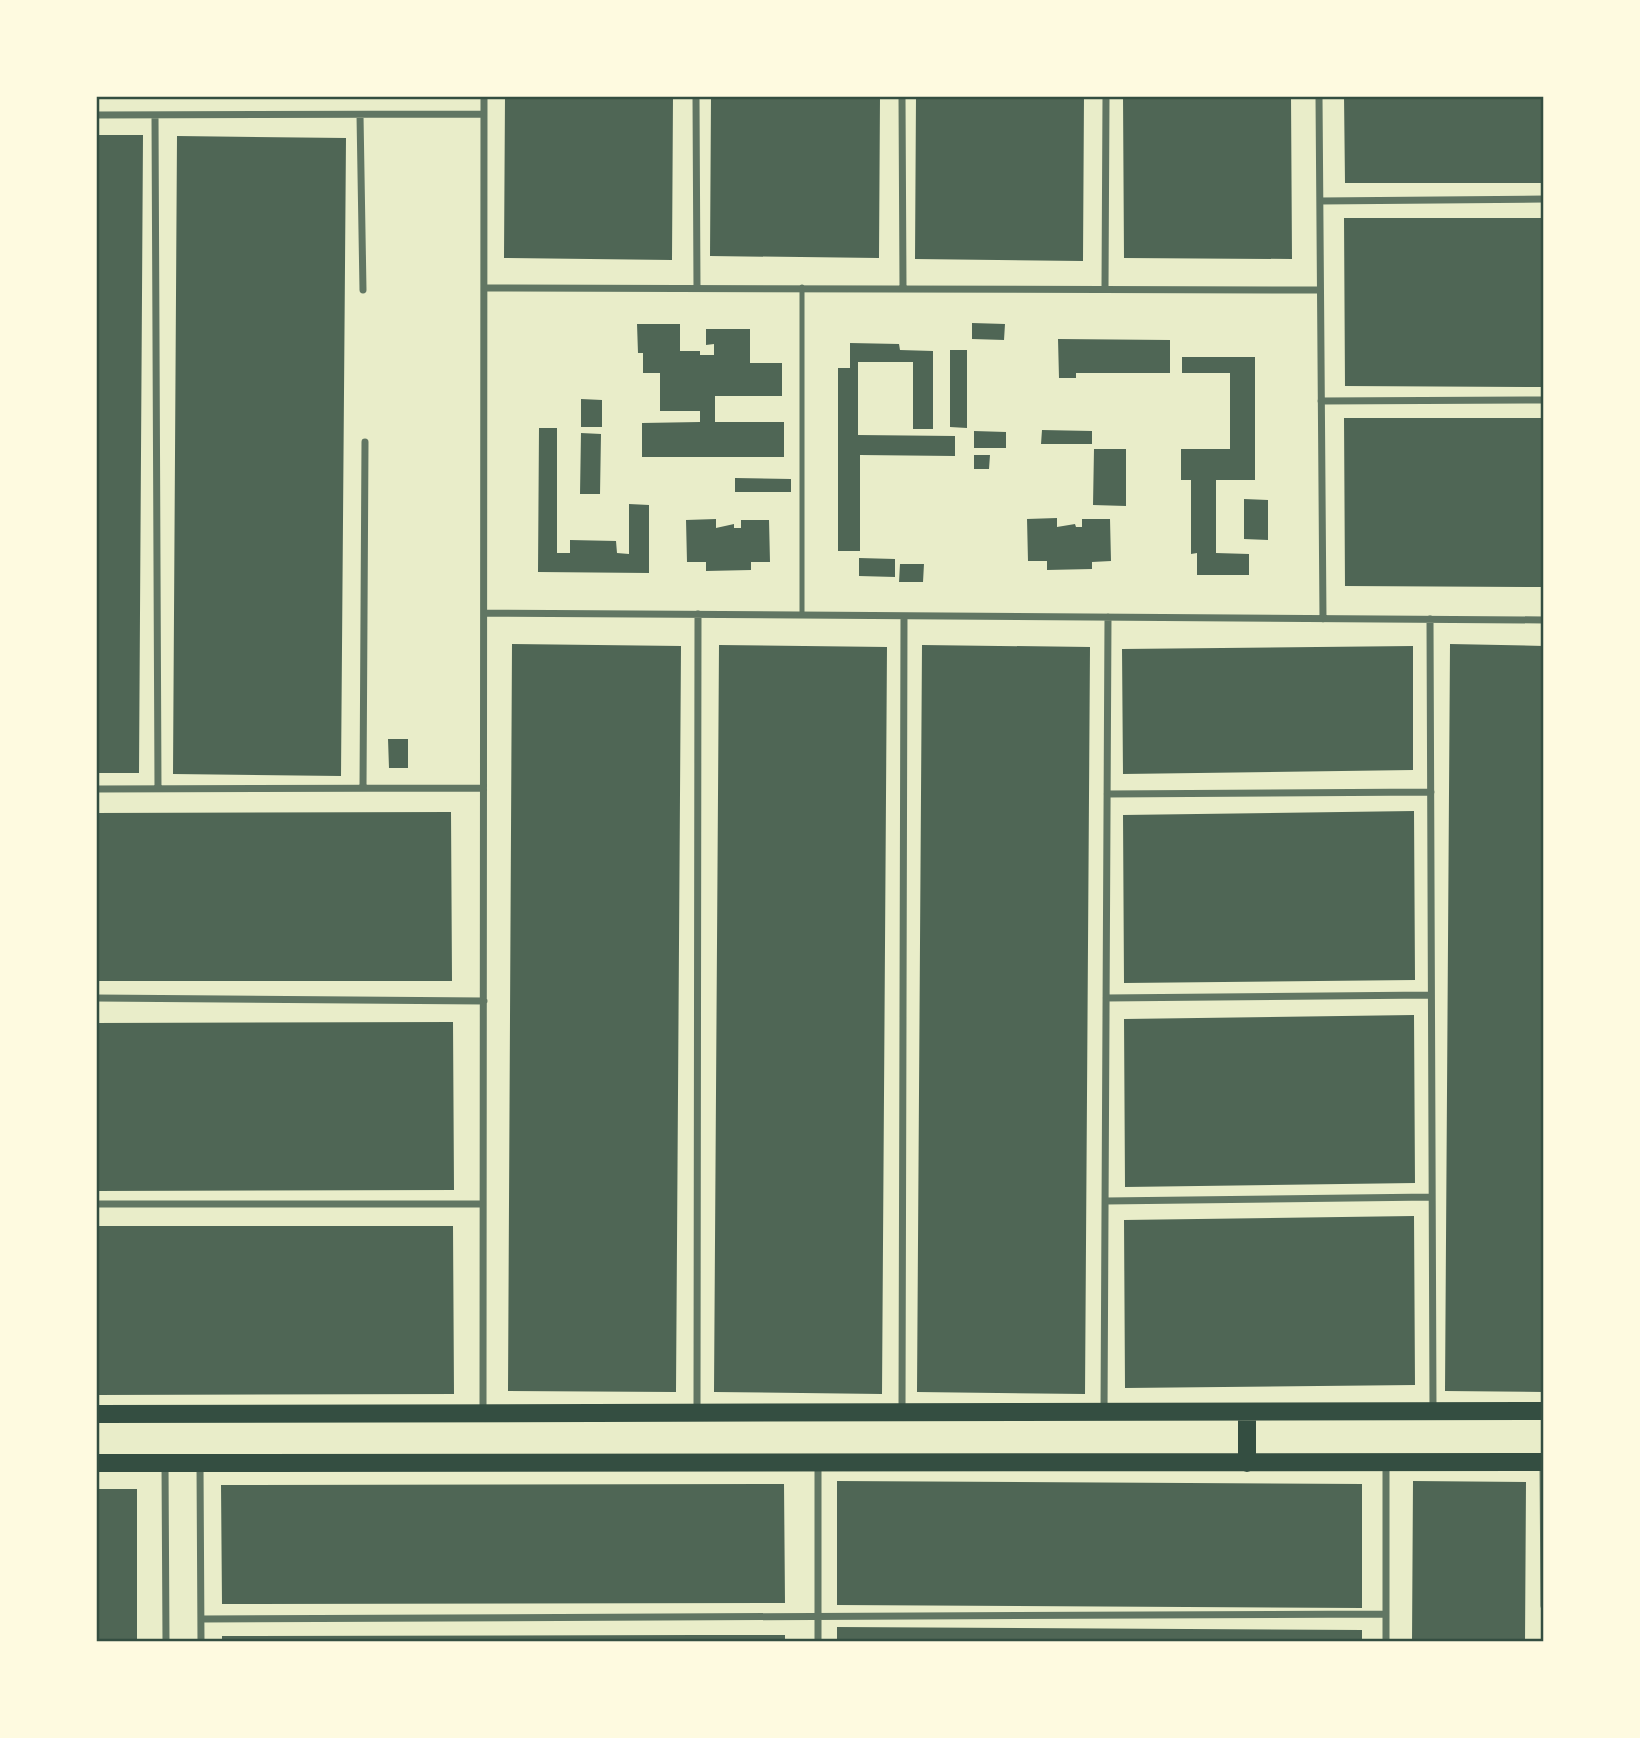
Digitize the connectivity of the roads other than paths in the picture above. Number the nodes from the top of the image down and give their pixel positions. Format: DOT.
graph roads {
  1 [pos="484,96"];
  2 [pos="696,96"];
  3 [pos="902,96"];
  4 [pos="1105,96"];
  5 [pos="1319,96"];
  6 [pos="484,114"];
  7 [pos="96,115"];
  8 [pos="155,115"];
  9 [pos="360,115"];
  10 [pos="1544,199"];
  11 [pos="1320,201"];
  12 [pos="802,287"];
  13 [pos="902,287"];
  14 [pos="1105,287"];
  15 [pos="484,288"];
  16 [pos="697,288"];
  17 [pos="363,290"];
  18 [pos="1321,290"];
  19 [pos="1544,400"];
  20 [pos="1321,401"];
  21 [pos="365,442"];
  22 [pos="484,613"];
  23 [pos="698,614"];
  24 [pos="802,615"];
  25 [pos="904,616"];
  26 [pos="1108,617"];
  27 [pos="1323,619"];
  28 [pos="1430,620"];
  29 [pos="1544,620"];
  30 [pos="363,788"];
  31 [pos="484,788"];
  32 [pos="96,789"];
  33 [pos="158,789"];
  34 [pos="1431,792"];
  35 [pos="1107,794"];
  36 [pos="1432,995"];
  37 [pos="96,998"];
  38 [pos="1106,998"];
  39 [pos="484,1001"];
  40 [pos="1432,1197"];
  41 [pos="1106,1201"];
  42 [pos="96,1204"];
  43 [pos="483,1204"];
  44 [pos="1433,1410"];
  45 [pos="1544,1410"];
  46 [pos="902,1412"];
  47 [pos="1247,1412"];
  48 [pos="483,1413"];
  49 [pos="697,1413"];
  50 [pos="1104,1413"];
  51 [pos="96,1414"];
  52 [pos="1386,1461"];
  53 [pos="165,1462"];
  54 [pos="818,1462"];
  55 [pos="1247,1462"];
  56 [pos="1544,1462"];
  57 [pos="96,1463"];
  58 [pos="201,1463"];
  59 [pos="1544,1606"];
  60 [pos="1386,1614"];
  61 [pos="818,1617"];
  62 [pos="201,1619"];
  63 [pos="166,1642"];
  64 [pos="201,1642"];
  65 [pos="818,1642"];
  66 [pos="1386,1642"];
  1 -- 6 [label="street"];
  2 -- 16 [label="street"];
  3 -- 13 [label="street"];
  4 -- 14 [label="street"];
  5 -- 11 [label="street"];
  6 -- 9 [label="street"];
  6 -- 15 [label="street"];
  7 -- 8 [label="street"];
  8 -- 9 [label="street"];
  8 -- 33 [label="street"];
  9 -- 17 [label="street"];
  10 -- 11 [label="street"];
  11 -- 18 [label="street"];
  12 -- 13 [label="street"];
  12 -- 16 [label="street"];
  12 -- 24 [label="lane"];
  13 -- 14 [label="street"];
  14 -- 18 [label="street"];
  15 -- 16 [label="street"];
  15 -- 22 [label="street"];
  18 -- 20 [label="street"];
  19 -- 20 [label="street"];
  20 -- 27 [label="street"];
  21 -- 30 [label="street"];
  22 -- 23 [label="street"];
  22 -- 31 [label="street"];
  23 -- 24 [label="street"];
  23 -- 49 [label="street"];
  24 -- 25 [label="street"];
  25 -- 26 [label="street"];
  25 -- 46 [label="street"];
  26 -- 27 [label="street"];
  26 -- 35 [label="street"];
  27 -- 28 [label="street"];
  28 -- 29 [label="street"];
  28 -- 34 [label="street"];
  30 -- 31 [label="street"];
  30 -- 33 [label="street"];
  31 -- 39 [label="street"];
  32 -- 33 [label="street"];
  34 -- 35 [label="street"];
  34 -- 36 [label="street"];
  35 -- 38 [label="street"];
  36 -- 38 [label="street"];
  36 -- 40 [label="street"];
  37 -- 39 [label="street"];
  38 -- 41 [label="street"];
  39 -- 43 [label="street"];
  40 -- 41 [label="street"];
  40 -- 44 [label="street"];
  41 -- 50 [label="street"];
  42 -- 43 [label="street"];
  43 -- 48 [label="street"];
  44 -- 45 [label="main road"];
  44 -- 47 [label="main road"];
  46 -- 49 [label="main road"];
  46 -- 50 [label="main road"];
  47 -- 50 [label="main road"];
  47 -- 55 [label="main road"];
  48 -- 49 [label="main road"];
  48 -- 51 [label="main road"];
  52 -- 55 [label="main road"];
  52 -- 56 [label="main road"];
  52 -- 60 [label="street"];
  53 -- 57 [label="main road"];
  53 -- 58 [label="main road"];
  53 -- 63 [label="street"];
  54 -- 55 [label="main road"];
  54 -- 58 [label="main road"];
  54 -- 61 [label="street"];
  56 -- 59 [label="street"];
  58 -- 62 [label="street"];
  60 -- 61 [label="street"];
  60 -- 66 [label="street"];
  61 -- 62 [label="street"];
  61 -- 65 [label="street"];
  62 -- 64 [label="street"];
}
